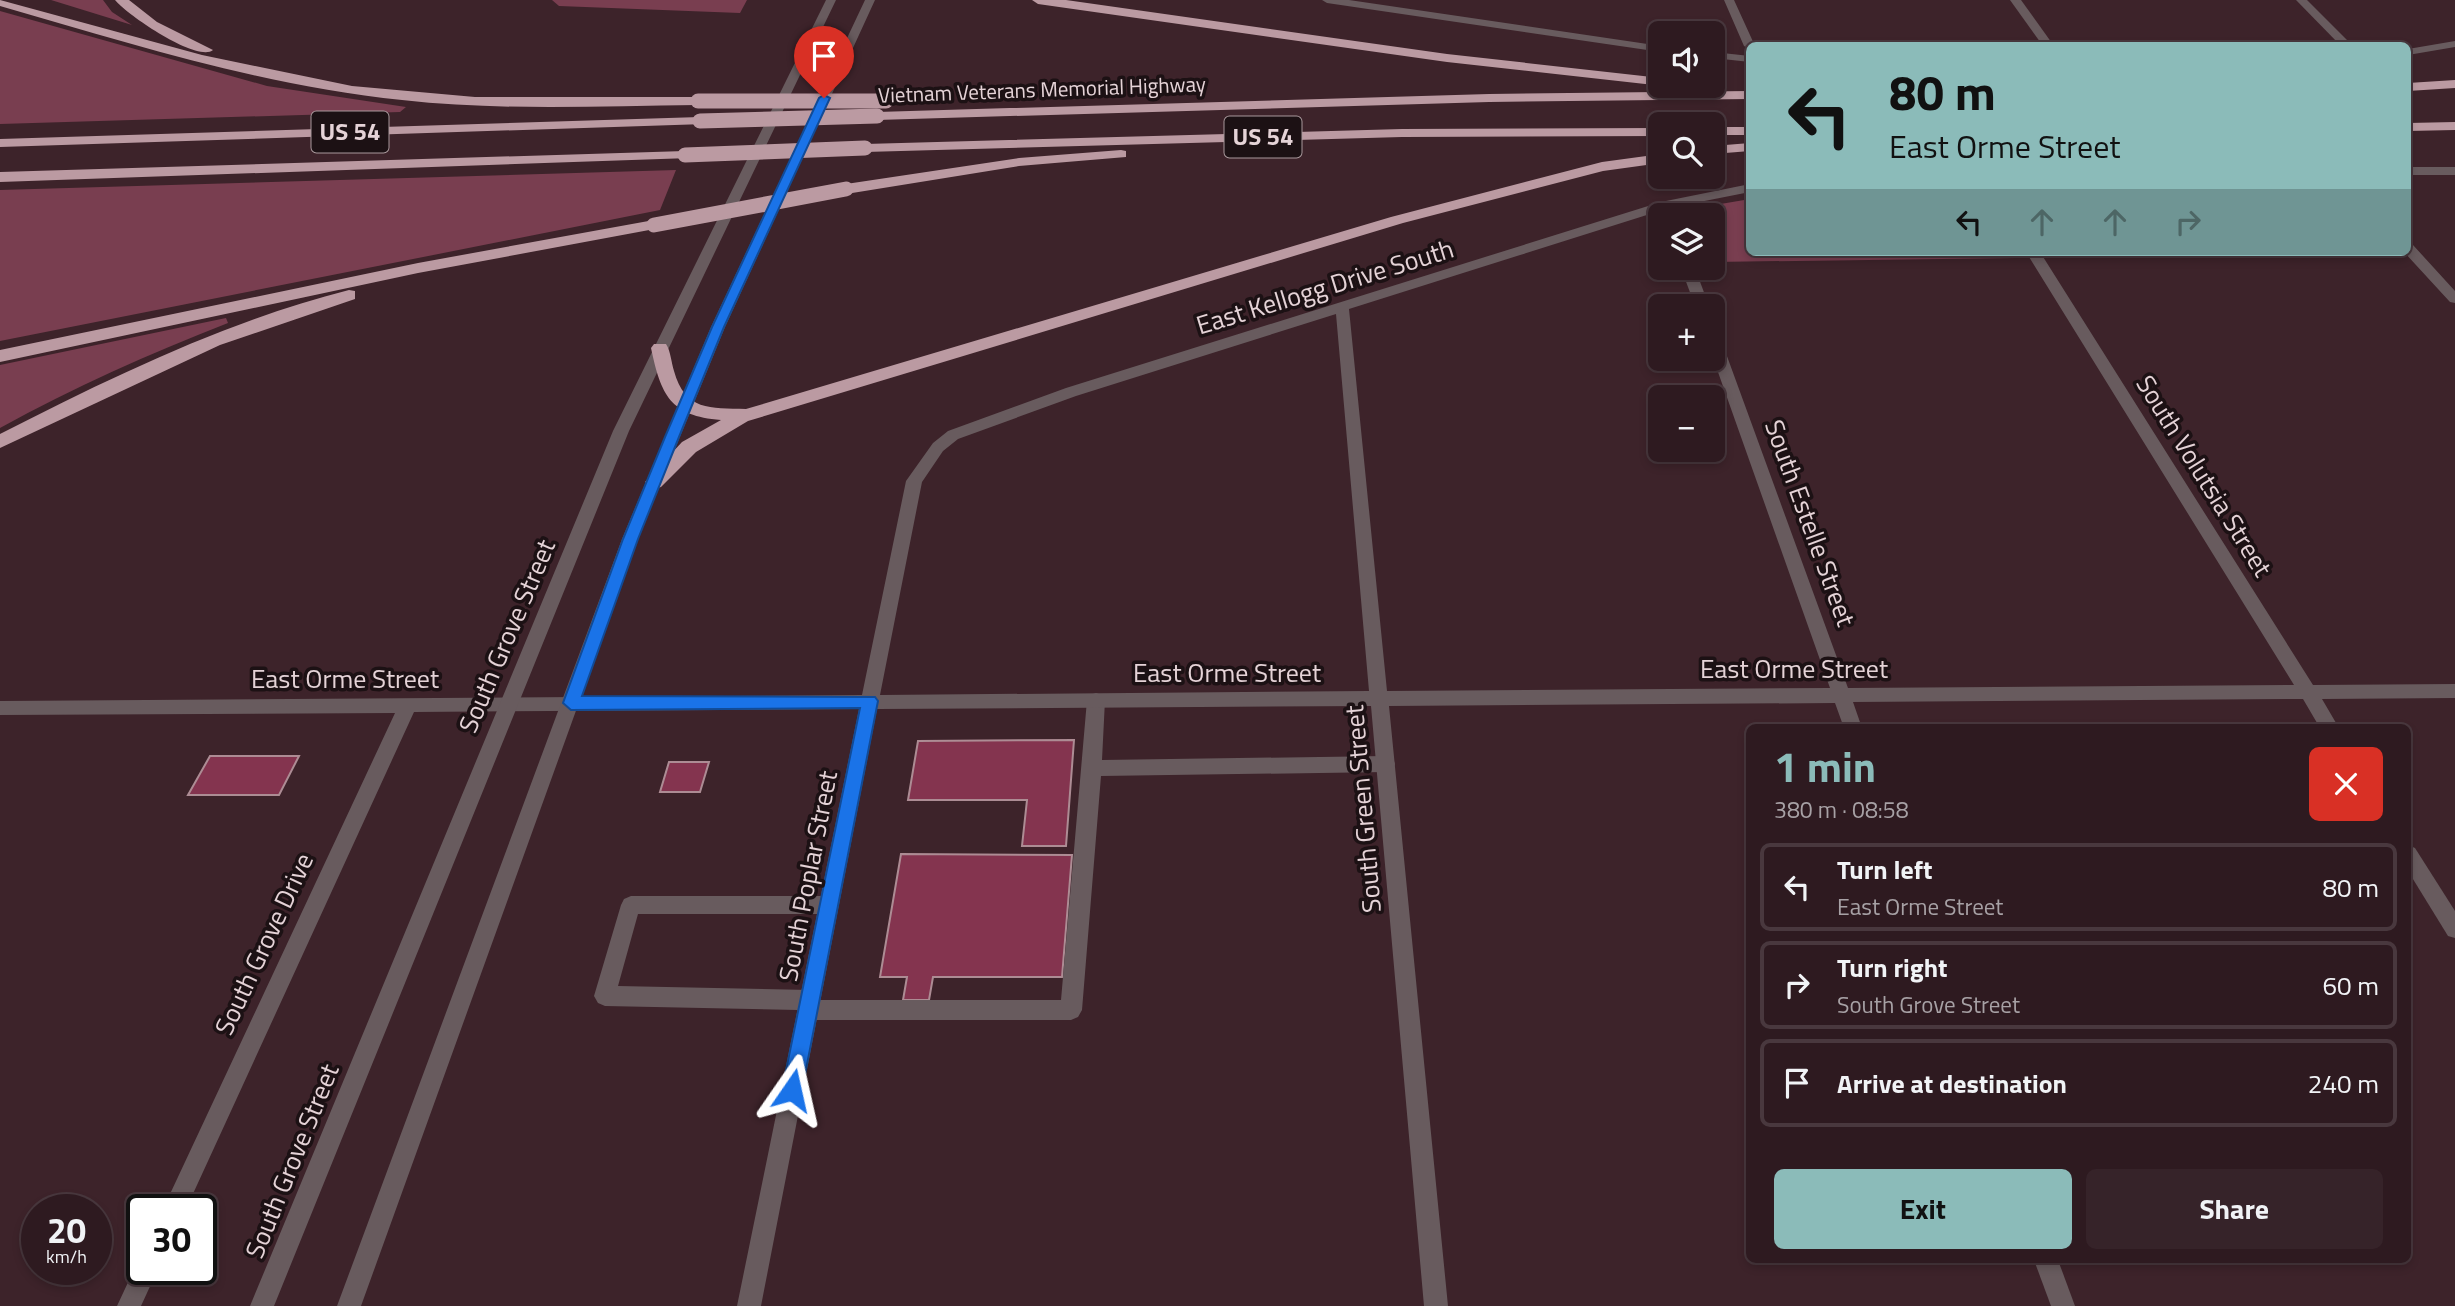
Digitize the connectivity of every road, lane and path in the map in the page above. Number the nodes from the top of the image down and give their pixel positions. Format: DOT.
graph roads {
  1 [pos="121,0"];
  2 [pos="831,0"];
  3 [pos="870,0"];
  4 [pos="1038,0"];
  5 [pos="1327,0"];
  6 [pos="1445,0"];
  7 [pos="1729,0"];
  8 [pos="2015,0"];
  9 [pos="2301,0"];
  10 [pos="0,2"];
  11 [pos="1448,17"];
  12 [pos="1748,42"];
  13 [pos="2046,42"];
  14 [pos="2344,42"];
  15 [pos="2455,44"];
  16 [pos="1648,47"];
  17 [pos="2411,51"];
  18 [pos="1725,56"];
  19 [pos="1746,59"];
  20 [pos="243,66"];
  21 [pos="1648,81"];
  22 [pos="2455,84"];
  23 [pos="2411,86"];
  24 [pos="1725,87"];
  25 [pos="1746,88"];
  26 [pos="2411,93"];
  27 [pos="2455,93"];
  28 [pos="1746,95"];
  29 [pos="1127,108"];
  30 [pos="2455,126"];
  31 [pos="2411,127"];
  32 [pos="1725,131"];
  33 [pos="1746,131"];
  34 [pos="1648,132"];
  35 [pos="1402,133"];
  36 [pos="0,143"];
  37 [pos="1746,147"];
  38 [pos="1725,149"];
  39 [pos="1648,160"];
  40 [pos="2411,171"];
  41 [pos="2455,171"];
  42 [pos="0,177"];
  43 [pos="1746,189"];
  44 [pos="1694,203"];
  45 [pos="1648,216"];
  46 [pos="2411,251"];
  47 [pos="512,253"];
  48 [pos="2036,256"];
  49 [pos="2455,299"];
  50 [pos="1342,307"];
  51 [pos="660,348"];
  52 [pos="0,356"];
  53 [pos="1725,371"];
  54 [pos="684,408"];
  55 [pos="746,415"];
  56 [pos="0,442"];
  57 [pos="928,461"];
  58 [pos="653,482"];
  59 [pos="2307,691"];
  60 [pos="2455,691"];
  61 [pos="1841,695"];
  62 [pos="1379,698"];
  63 [pos="1096,700"];
  64 [pos="869,701"];
  65 [pos="571,703"];
  66 [pos="507,704"];
  67 [pos="408,705"];
  68 [pos="0,708"];
  69 [pos="1852,724"];
  70 [pos="2328,724"];
  71 [pos="1385,764"];
  72 [pos="1092,768"];
  73 [pos="2411,859"];
  74 [pos="829,905"];
  75 [pos="2455,929"];
  76 [pos="809,1005"];
  77 [pos="181,1194"];
  78 [pos="2047,1263"];
  79 [pos="139,1285"];
  80 [pos="129,1306"];
  81 [pos="262,1306"];
  82 [pos="349,1306"];
  83 [pos="749,1306"];
  84 [pos="1436,1306"];
  85 [pos="2063,1306"];
  1 -- 20 [label="highway"];
  2 -- 51 [label="street, South Grove Street"];
  3 -- 54 [label="street"];
  4 -- 21 [label="highway"];
  5 -- 11 [label="street"];
  6 -- 11 [label="street"];
  7 -- 12 [label="street"];
  8 -- 13 [label="street"];
  9 -- 14 [label="street"];
  10 -- 20 [label="highway"];
  11 -- 16 [label="street"];
  15 -- 17 [label="street"];
  18 -- 19 [label="street"];
  20 -- 29 [label="highway, bridge"];
  22 -- 23 [label="highway"];
  24 -- 25 [label="highway"];
  26 -- 27 [label="highway"];
  28 -- 29 [label="highway, Vietnam Veterans Memorial Highway / US 54"];
  29 -- 36 [label="highway, Vietnam Veterans Memorial Highway / US 54, bridge"];
  30 -- 31 [label="highway"];
  32 -- 33 [label="highway"];
  34 -- 35 [label="highway, US 54"];
  35 -- 42 [label="highway, US 54, bridge"];
  35 -- 47 [label="highway, bridge"];
  37 -- 38 [label="highway"];
  39 -- 55 [label="highway"];
  40 -- 41 [label="street"];
  43 -- 44 [label="street, East Kellogg Drive South"];
  45 -- 50 [label="street, East Kellogg Drive South"];
  46 -- 49 [label="street"];
  47 -- 52 [label="highway"];
  47 -- 56 [label="highway"];
  48 -- 59 [label="street, South Volutsia Street"];
  50 -- 57 [label="street, East Kellogg Drive South"];
  50 -- 62 [label="street, South Green Street"];
  51 -- 54 [label="highway"];
  51 -- 66 [label="street, South Grove Street"];
  53 -- 61 [label="street, South Estelle Street"];
  54 -- 55 [label="highway"];
  54 -- 58 [label="street"];
  55 -- 58 [label="highway"];
  57 -- 64 [label="street, South Poplar Street"];
  58 -- 65 [label="street"];
  59 -- 60 [label="street, East Orme Street"];
  59 -- 61 [label="street, East Orme Street"];
  59 -- 70 [label="street, South Volutsia Street"];
  61 -- 62 [label="street, East Orme Street"];
  61 -- 69 [label="street, South Estelle Street"];
  62 -- 63 [label="street, East Orme Street"];
  62 -- 71 [label="street, South Green Street"];
  63 -- 64 [label="street, East Orme Street"];
  63 -- 72 [label="street"];
  64 -- 65 [label="street, East Orme Street"];
  64 -- 74 [label="street, South Poplar Street"];
  65 -- 66 [label="street, East Orme Street"];
  65 -- 82 [label="street"];
  66 -- 67 [label="street, East Orme Street"];
  66 -- 81 [label="street, South Grove Street"];
  67 -- 68 [label="street, East Orme Street"];
  67 -- 77 [label="street, South Grove Drive"];
  71 -- 72 [label="street"];
  71 -- 84 [label="street, South Green Street"];
  72 -- 76 [label="street"];
  73 -- 75 [label="street"];
  74 -- 76 [label="street, South Poplar Street"];
  74 -- 76 [label="street"];
  76 -- 83 [label="street, South Poplar Street"];
  78 -- 85 [label="street"];
  79 -- 80 [label="street"];
}
